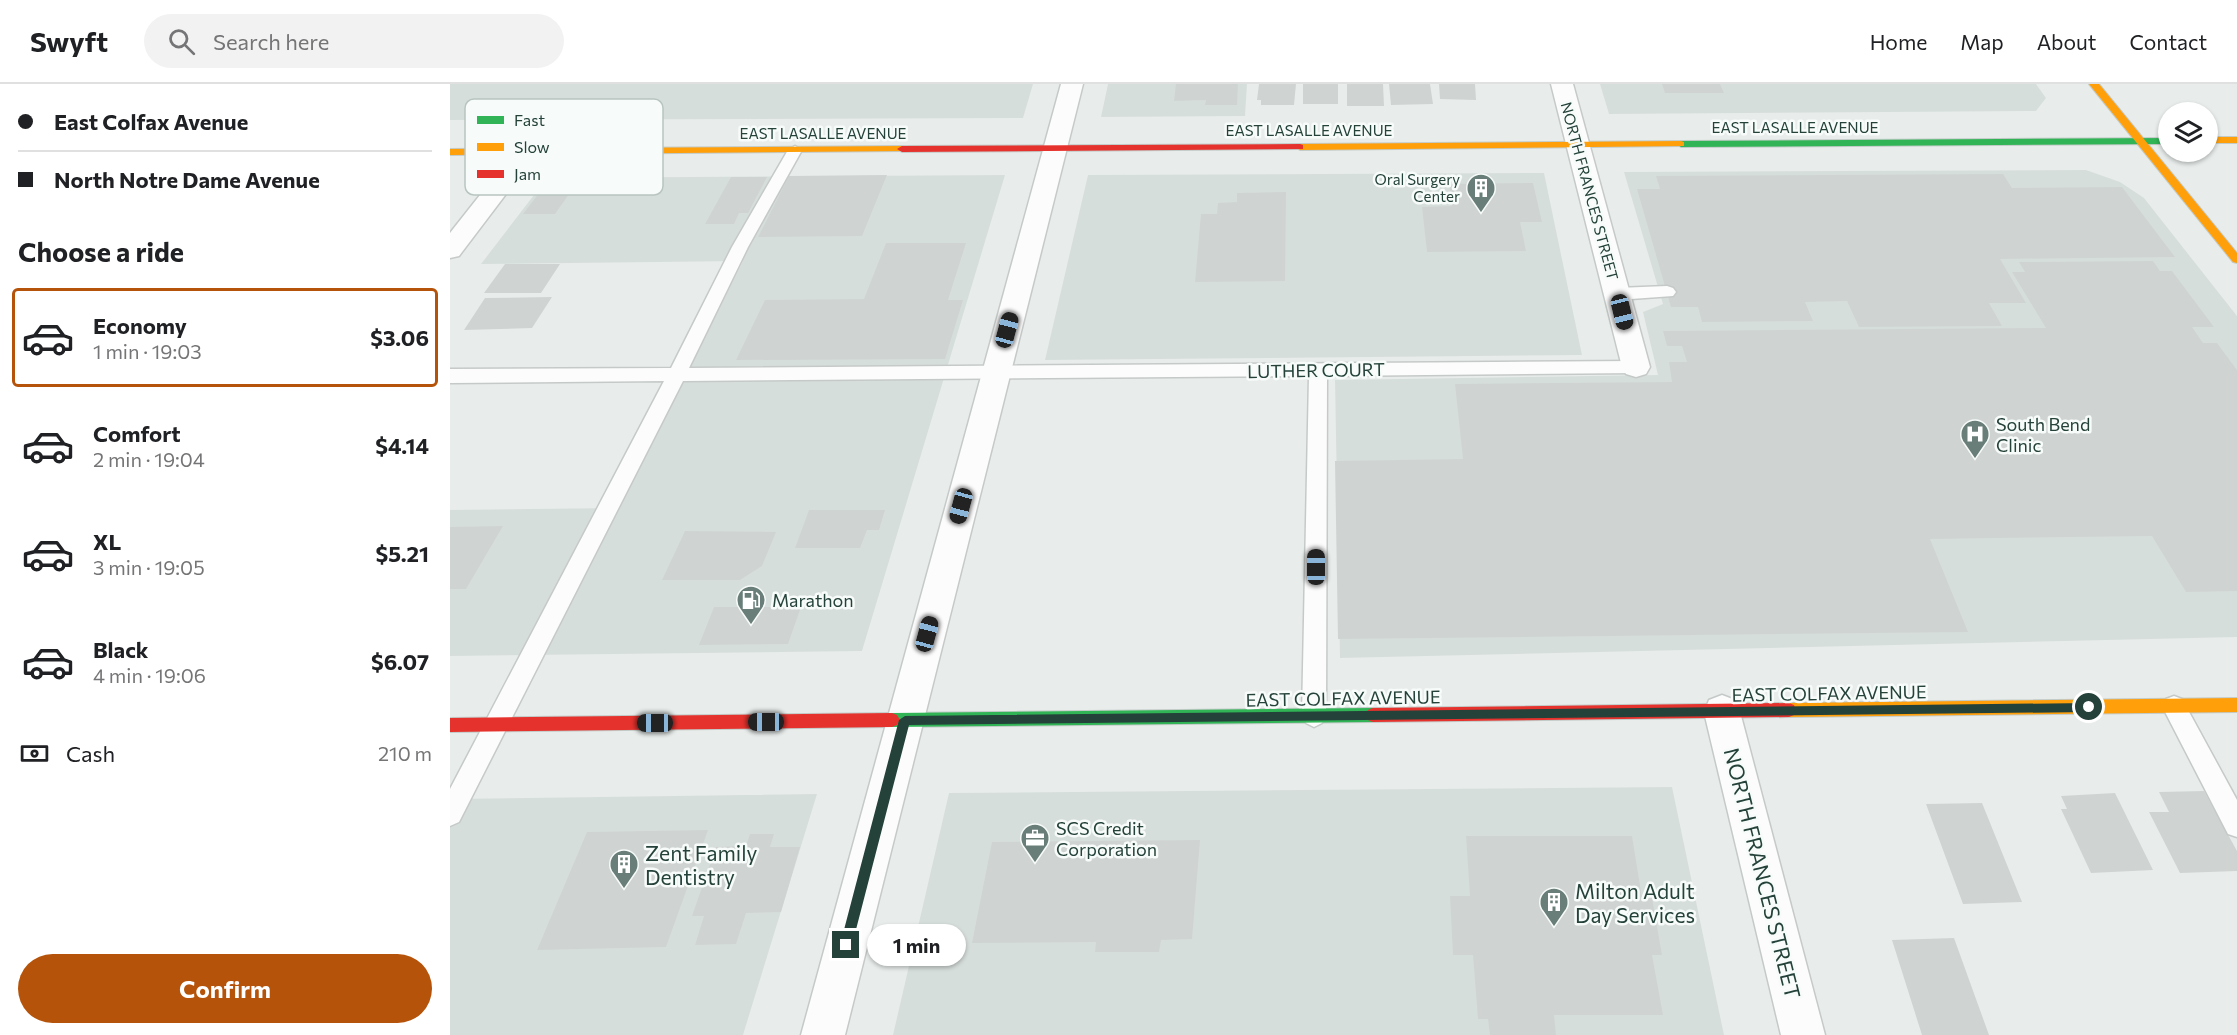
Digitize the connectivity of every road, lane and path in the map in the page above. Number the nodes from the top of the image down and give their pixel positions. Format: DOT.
graph roads {
  1 [pos="1072,84"];
  2 [pos="1562,84"];
  3 [pos="2094,84"];
  4 [pos="2218,140"];
  5 [pos="2237,140"];
  6 [pos="2139,141"];
  7 [pos="2158,141"];
  8 [pos="1578,145"];
  9 [pos="1056,148"];
  10 [pos="795,150"];
  11 [pos="663,151"];
  12 [pos="493,195"];
  13 [pos="450,250"];
  14 [pos="2237,260"];
  15 [pos="1667,292"];
  16 [pos="1617,294"];
  17 [pos="1636,367"];
  18 [pos="1318,370"];
  19 [pos="996,373"];
  20 [pos="675,374"];
  21 [pos="450,376"];
  22 [pos="2237,705"];
  23 [pos="2174,706"];
  24 [pos="1722,712"];
  25 [pos="1314,716"];
  26 [pos="905,720"];
  27 [pos="450,724"];
  28 [pos="497,724"];
  29 [pos="450,814"];
  30 [pos="2237,825"];
  31 [pos="822,1035"];
  32 [pos="1803,1035"];
  1 -- 9 [label="street"];
  2 -- 8 [label="street, NORTH FRANCES STREET"];
  3 -- 6 [label="street"];
  4 -- 5 [label="street"];
  6 -- 7 [label="street, EAST LASALLE AVENUE"];
  6 -- 8 [label="street, EAST LASALLE AVENUE"];
  6 -- 14 [label="street"];
  8 -- 9 [label="street, EAST LASALLE AVENUE"];
  8 -- 16 [label="street, NORTH FRANCES STREET"];
  9 -- 10 [label="street, EAST LASALLE AVENUE"];
  9 -- 19 [label="street"];
  10 -- 11 [label="street, EAST LASALLE AVENUE"];
  10 -- 20 [label="lane"];
  12 -- 13 [label="street"];
  15 -- 16 [label="lane"];
  16 -- 17 [label="street, NORTH FRANCES STREET"];
  17 -- 18 [label="lane, LUTHER COURT"];
  18 -- 19 [label="lane, LUTHER COURT"];
  18 -- 25 [label="lane"];
  19 -- 20 [label="lane, LUTHER COURT"];
  19 -- 26 [label="street"];
  20 -- 21 [label="lane, LUTHER COURT"];
  20 -- 28 [label="lane"];
  22 -- 23 [label="street, EAST COLFAX AVENUE"];
  23 -- 24 [label="street, EAST COLFAX AVENUE"];
  23 -- 30 [label="lane"];
  24 -- 25 [label="street, EAST COLFAX AVENUE"];
  24 -- 32 [label="street, NORTH FRANCES STREET"];
  25 -- 26 [label="street, EAST COLFAX AVENUE"];
  26 -- 28 [label="street, EAST COLFAX AVENUE"];
  26 -- 31 [label="street"];
  27 -- 28 [label="street, EAST COLFAX AVENUE"];
  28 -- 29 [label="lane"];
}
